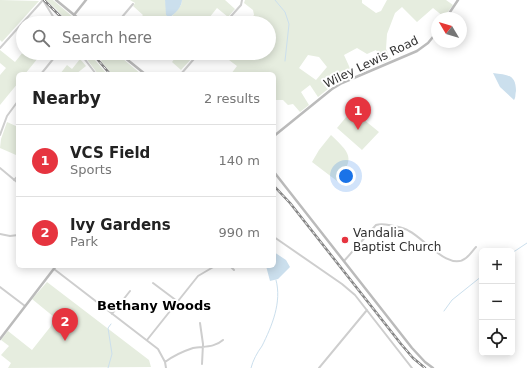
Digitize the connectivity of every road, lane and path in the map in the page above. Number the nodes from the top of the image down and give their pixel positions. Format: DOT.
graph roads {
  1 [pos="43,0"];
  2 [pos="56,0"];
  3 [pos="86,0"];
  4 [pos="242,0"];
  5 [pos="458,0"];
  6 [pos="133,4"];
  7 [pos="450,12"];
  8 [pos="74,15"];
  9 [pos="29,16"];
  10 [pos="53,16"];
  11 [pos="123,16"];
  12 [pos="231,16"];
  13 [pos="16,30"];
  14 [pos="431,39"];
  15 [pos="0,48"];
  16 [pos="52,60"];
  17 [pos="85,60"];
  18 [pos="128,60"];
  19 [pos="193,60"];
  20 [pos="43,72"];
  21 [pos="94,72"];
  22 [pos="143,72"];
  23 [pos="183,72"];
  24 [pos="16,105"];
  25 [pos="276,134"];
  26 [pos="0,135"];
  27 [pos="0,168"];
  28 [pos="276,175"];
  29 [pos="14,180"];
  30 [pos="0,234"];
  31 [pos="16,236"];
  32 [pos="276,238"];
  33 [pos="476,247"];
  34 [pos="344,261"];
  35 [pos="212,268"];
  36 [pos="54,269"];
  37 [pos="153,283"];
  38 [pos="0,287"];
  39 [pos="130,290"];
  40 [pos="177,301"];
  41 [pos="25,306"];
  42 [pos="367,310"];
  43 [pos="112,314"];
  44 [pos="200,323"];
  45 [pos="0,339"];
  46 [pos="147,340"];
  47 [pos="223,340"];
  48 [pos="203,348"];
  49 [pos="165,362"];
  50 [pos="202,364"];
  51 [pos="166,368"];
  52 [pos="319,368"];
  53 [pos="412,368"];
  54 [pos="433,368"];
  1 -- 9 [label="street"];
  1 -- 10 [label="street"];
  2 -- 8 [label="street"];
  3 -- 8 [label="street"];
  4 -- 12 [label="street"];
  5 -- 7 [label="street"];
  6 -- 11 [label="street"];
  13 -- 15 [label="street"];
  14 -- 25 [label="street, Wiley Lewis Road"];
  16 -- 20 [label="street"];
  17 -- 21 [label="street"];
  18 -- 22 [label="street"];
  19 -- 23 [label="street"];
  24 -- 26 [label="street"];
  27 -- 29 [label="street"];
  28 -- 34 [label="street"];
  30 -- 31 [label="street"];
  32 -- 42 [label="street"];
  33 -- 34 [label="street"];
  34 -- 54 [label="street"];
  35 -- 40 [label="street"];
  36 -- 41 [label="street"];
  36 -- 43 [label="street"];
  37 -- 40 [label="street"];
  38 -- 41 [label="street"];
  39 -- 43 [label="street"];
  40 -- 46 [label="street"];
  41 -- 45 [label="street"];
  42 -- 52 [label="street"];
  42 -- 53 [label="street"];
  43 -- 46 [label="street"];
  44 -- 48 [label="street"];
  46 -- 49 [label="street"];
  47 -- 48 [label="street"];
  48 -- 49 [label="street"];
  48 -- 50 [label="street"];
  49 -- 51 [label="street"];
}
